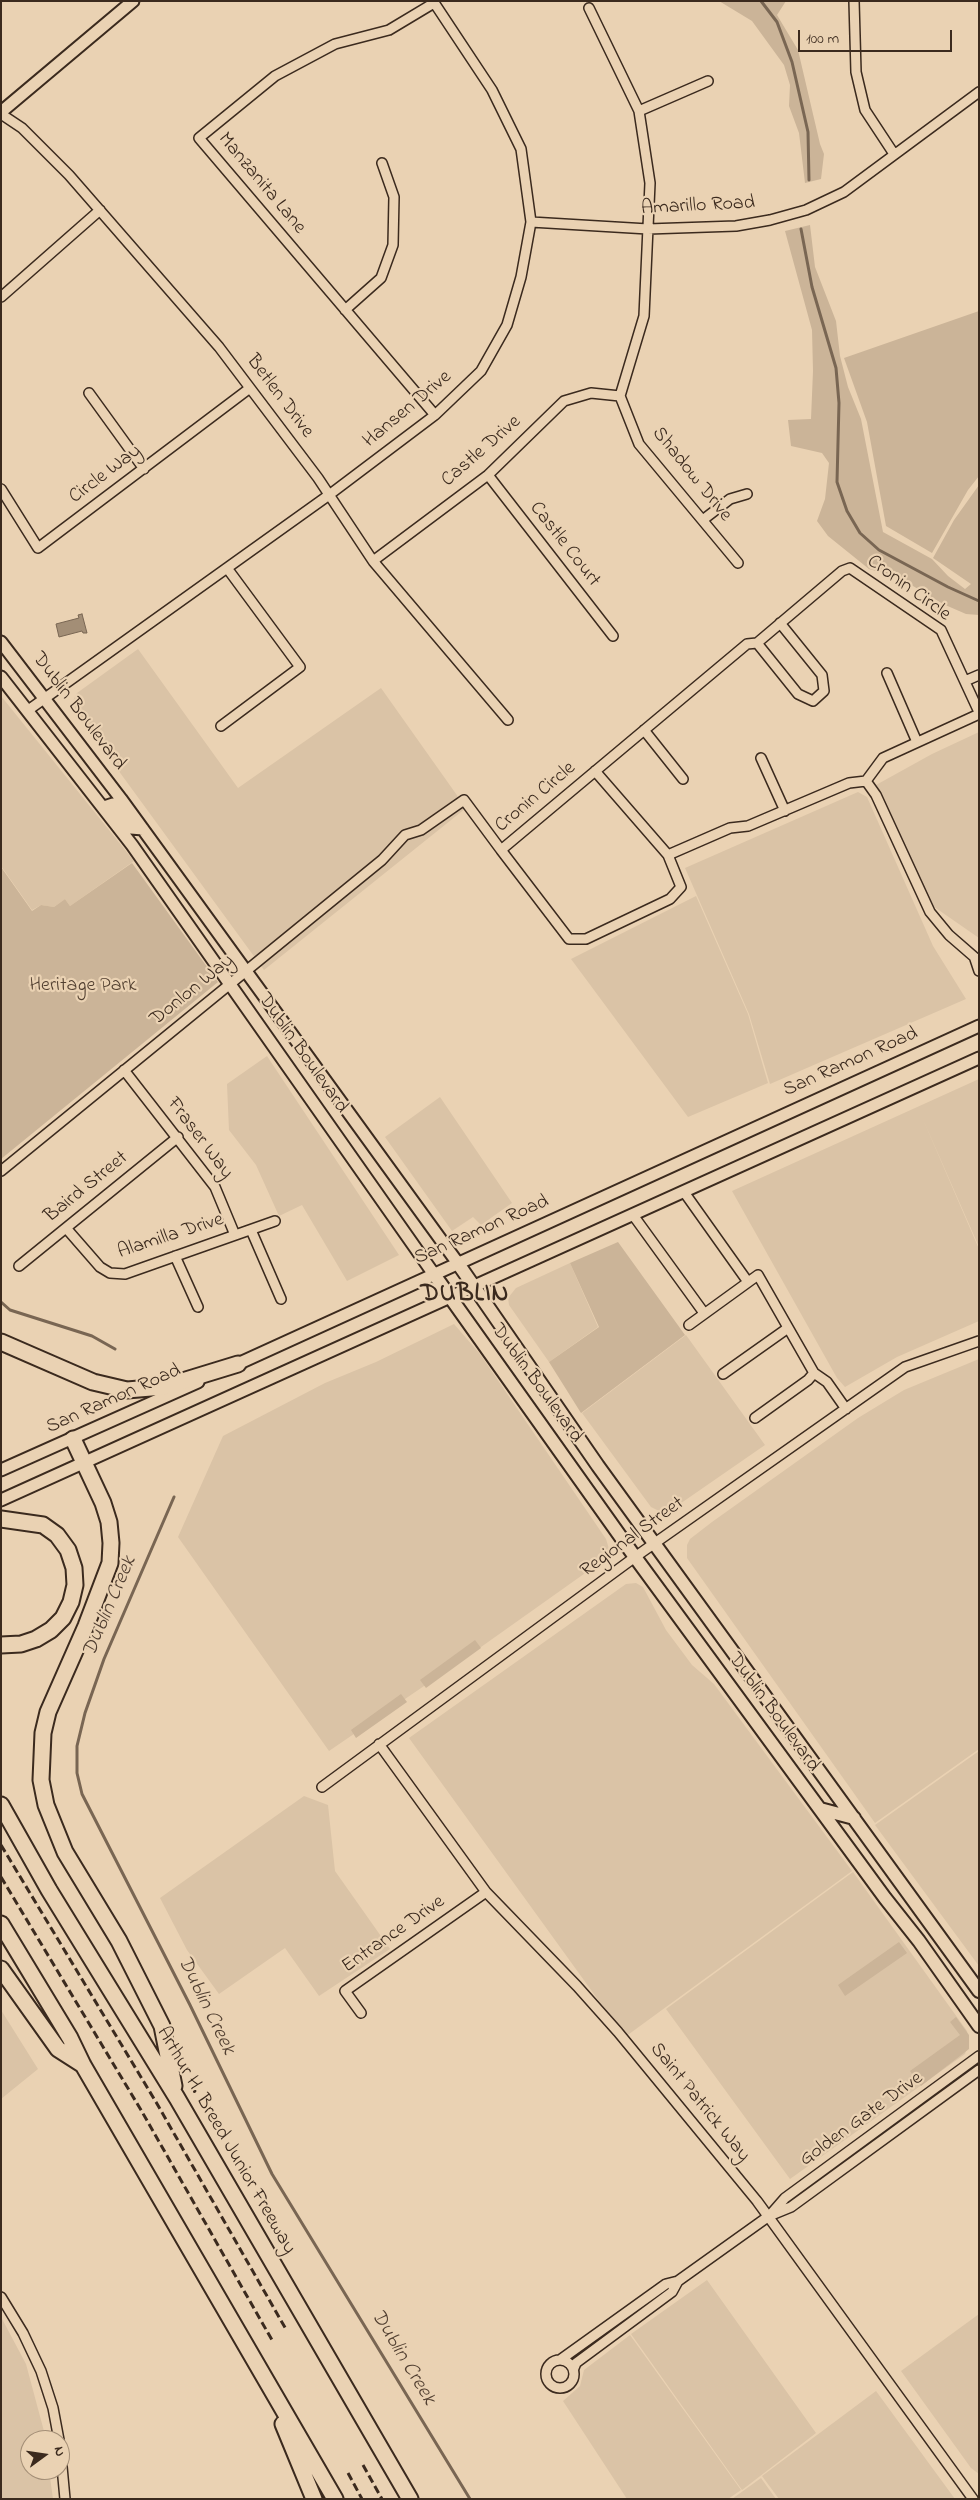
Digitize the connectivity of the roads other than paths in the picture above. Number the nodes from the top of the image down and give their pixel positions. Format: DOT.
graph roads {
  1 [pos="133,1"];
  2 [pos="854,1"];
  3 [pos="433,2"];
  4 [pos="589,8"];
  5 [pos="708,81"];
  6 [pos="979,92"];
  7 [pos="639,110"];
  8 [pos="1,113"];
  9 [pos="894,154"];
  10 [pos="382,163"];
  11 [pos="100,210"];
  12 [pos="531,222"];
  13 [pos="648,229"];
  14 [pos="1,297"];
  15 [pos="345,310"];
  16 [pos="250,388"];
  17 [pos="89,393"];
  18 [pos="620,396"];
  19 [pos="435,415"];
  20 [pos="144,469"];
  21 [pos="488,475"];
  22 [pos="1,489"];
  23 [pos="748,494"];
  24 [pos="329,495"];
  25 [pos="704,519"];
  26 [pos="374,561"];
  27 [pos="738,563"];
  28 [pos="227,568"];
  29 [pos="780,623"];
  30 [pos="613,636"];
  31 [pos="1,642"];
  32 [pos="757,643"];
  33 [pos="887,673"];
  34 [pos="979,676"];
  35 [pos="1,677"];
  36 [pos="965,681"];
  37 [pos="45,698"];
  38 [pos="27,711"];
  39 [pos="979,713"];
  40 [pos="508,720"];
  41 [pos="221,726"];
  42 [pos="644,730"];
  43 [pos="918,742"];
  44 [pos="761,758"];
  45 [pos="595,771"];
  46 [pos="683,779"];
  47 [pos="866,781"];
  48 [pos="104,807"];
  49 [pos="784,810"];
  50 [pos="143,829"];
  51 [pos="501,850"];
  52 [pos="668,854"];
  53 [pos="977,960"];
  54 [pos="979,971"];
  55 [pos="245,972"];
  56 [pos="230,983"];
  57 [pos="979,1026"];
  58 [pos="979,1058"];
  59 [pos="124,1070"];
  60 [pos="178,1137"];
  61 [pos="1,1171"];
  62 [pos="684,1192"];
  63 [pos="633,1215"];
  64 [pos="275,1221"];
  65 [pos="66,1228"];
  66 [pos="251,1230"];
  67 [pos="235,1235"];
  68 [pos="175,1256"];
  69 [pos="457,1262"];
  70 [pos="19,1266"];
  71 [pos="434,1273"];
  72 [pos="748,1282"];
  73 [pos="474,1287"];
  74 [pos="451,1298"];
  75 [pos="281,1299"];
  76 [pos="198,1307"];
  77 [pos="704,1314"];
  78 [pos="688,1325"];
  79 [pos="788,1328"];
  80 [pos="979,1341"];
  81 [pos="1,1342"];
  82 [pos="238,1364"];
  83 [pos="814,1373"];
  84 [pos="723,1374"];
  85 [pos="846,1409"];
  86 [pos="755,1418"];
  87 [pos="73,1439"];
  88 [pos="84,1462"];
  89 [pos="1,1470"];
  90 [pos="1,1500"];
  91 [pos="1,1519"];
  92 [pos="655,1543"];
  93 [pos="635,1557"];
  94 [pos="1,1645"];
  95 [pos="379,1744"];
  96 [pos="322,1787"];
  97 [pos="1,1805"];
  98 [pos="820,1809"];
  99 [pos="854,1818"];
  100 [pos="840,1835"];
  101 [pos="871,1841"];
  102 [pos="486,1892"];
  103 [pos="1,1924"];
  104 [pos="1,1969"];
  105 [pos="979,1991"];
  106 [pos="361,2013"];
  107 [pos="979,2026"];
  108 [pos="979,2056"];
  109 [pos="83,2066"];
  110 [pos="979,2070"];
  111 [pos="177,2098"];
  112 [pos="769,2216"];
  113 [pos="678,2280"];
  114 [pos="1,2297"];
  115 [pos="560,2360"];
  116 [pos="574,2368"];
  117 [pos="266,2378"];
  118 [pos="57,2430"];
  119 [pos="63,2480"];
  120 [pos="65,2499"];
  121 [pos="314,2499"];
  122 [pos="335,2499"];
  123 [pos="410,2499"];
  124 [pos="972,2499"];
  1 -- 8 [label="main road"];
  2 -- 9 [label="street"];
  3 -- 12 [label="street, Hansen Drive"];
  3 -- 15 [label="street, Manzanita Lane"];
  4 -- 7 [label="street"];
  5 -- 7 [label="street"];
  6 -- 9 [label="street, Amarillo Road"];
  7 -- 13 [label="street"];
  8 -- 11 [label="street, Betlen Drive"];
  9 -- 13 [label="street, Amarillo Road"];
  10 -- 15 [label="street"];
  11 -- 14 [label="street"];
  11 -- 16 [label="street, Betlen Drive"];
  12 -- 13 [label="street, Amarillo Road"];
  12 -- 19 [label="street, Hansen Drive"];
  13 -- 18 [label="street"];
  15 -- 19 [label="street, Manzanita Lane"];
  16 -- 20 [label="street, Circle Way"];
  16 -- 24 [label="street, Betlen Drive"];
  17 -- 20 [label="street"];
  18 -- 21 [label="street, Castle Drive"];
  18 -- 25 [label="street, Shadow Drive"];
  19 -- 24 [label="street, Hansen Drive"];
  20 -- 22 [label="street, Circle Way"];
  21 -- 26 [label="street, Castle Drive"];
  21 -- 30 [label="street, Castle Court"];
  23 -- 25 [label="street"];
  24 -- 26 [label="street, Betlen Drive"];
  24 -- 28 [label="street, Hansen Drive"];
  25 -- 27 [label="street, Shadow Drive"];
  26 -- 40 [label="street, Betlen Drive"];
  28 -- 37 [label="street, Hansen Drive"];
  28 -- 41 [label="street"];
  29 -- 32 [label="street, Cronin Circle"];
  29 -- 32 [label="street"];
  29 -- 36 [label="street, Cronin Circle"];
  31 -- 37 [label="main road, Dublin Boulevard"];
  32 -- 42 [label="street, Cronin Circle"];
  33 -- 43 [label="street"];
  34 -- 36 [label="street"];
  35 -- 38 [label="main road, Dublin Boulevard"];
  36 -- 39 [label="street, Cronin Circle"];
  37 -- 38 [label="street, Hansen Drive"];
  37 -- 50 [label="main road, Dublin Boulevard"];
  38 -- 48 [label="main road, Dublin Boulevard"];
  39 -- 43 [label="street, Cronin Circle"];
  42 -- 45 [label="street, Cronin Circle"];
  42 -- 46 [label="street"];
  43 -- 47 [label="street, Cronin Circle"];
  44 -- 49 [label="street"];
  45 -- 51 [label="street, Cronin Circle"];
  45 -- 52 [label="street"];
  47 -- 49 [label="street"];
  47 -- 53 [label="street"];
  48 -- 50 [label="main road, Dublin Boulevard"];
  48 -- 56 [label="main road, Dublin Boulevard"];
  49 -- 52 [label="street"];
  50 -- 55 [label="main road, Dublin Boulevard"];
  51 -- 52 [label="street, Cronin Circle"];
  51 -- 55 [label="street, Donlon Way"];
  53 -- 54 [label="street"];
  55 -- 56 [label="street, Donlon Way"];
  55 -- 69 [label="main road, Dublin Boulevard"];
  56 -- 59 [label="street, Donlon Way"];
  56 -- 71 [label="main road, Dublin Boulevard"];
  57 -- 69 [label="main road, San Ramon Road"];
  58 -- 62 [label="main road"];
  59 -- 60 [label="street, Fraser Way"];
  59 -- 61 [label="street, Donlon Way"];
  60 -- 65 [label="street, Baird Street"];
  60 -- 67 [label="street, Fraser Way"];
  62 -- 63 [label="main road"];
  62 -- 72 [label="street"];
  63 -- 73 [label="main road"];
  63 -- 77 [label="street"];
  64 -- 66 [label="street, Alamilla Drive"];
  65 -- 68 [label="street, Alamilla Drive"];
  65 -- 70 [label="street, Baird Street"];
  66 -- 67 [label="street, Alamilla Drive"];
  66 -- 75 [label="street"];
  67 -- 68 [label="street, Alamilla Drive"];
  68 -- 76 [label="street"];
  69 -- 71 [label="main road, San Ramon Road"];
  69 -- 73 [label="main road, Dublin Boulevard"];
  71 -- 74 [label="main road, Dublin Boulevard"];
  71 -- 82 [label="main road, San Ramon Road"];
  72 -- 77 [label="street"];
  72 -- 79 [label="street"];
  73 -- 74 [label="main road"];
  73 -- 92 [label="main road, Dublin Boulevard"];
  74 -- 88 [label="main road"];
  74 -- 93 [label="main road, Dublin Boulevard"];
  77 -- 78 [label="street"];
  79 -- 83 [label="street"];
  79 -- 84 [label="street"];
  80 -- 85 [label="street, Regional Street"];
  81 -- 82 [label="highway"];
  82 -- 87 [label="main road, San Ramon Road"];
  83 -- 85 [label="street"];
  83 -- 86 [label="street"];
  85 -- 92 [label="street, Regional Street"];
  87 -- 88 [label="highway"];
  87 -- 89 [label="main road, San Ramon Road"];
  88 -- 90 [label="main road"];
  88 -- 111 [label="highway"];
  91 -- 94 [label="highway"];
  92 -- 93 [label="street, Regional Street"];
  92 -- 99 [label="main road, Dublin Boulevard"];
  93 -- 95 [label="street, Regional Street"];
  93 -- 98 [label="main road, Dublin Boulevard"];
  95 -- 96 [label="street, Regional Street"];
  95 -- 102 [label="street, Saint Patrick Way"];
  97 -- 111 [label="highway, Arthur H. Breed Junior Freeway"];
  98 -- 99 [label="main road"];
  98 -- 100 [label="main road, Dublin Boulevard"];
  99 -- 101 [label="main road, Dublin Boulevard"];
  100 -- 101 [label="main road, Dublin Boulevard"];
  100 -- 107 [label="main road, Dublin Boulevard"];
  101 -- 105 [label="main road, Dublin Boulevard"];
  102 -- 106 [label="street, Entrance Drive"];
  102 -- 112 [label="street, Saint Patrick Way"];
  103 -- 109 [label="highway"];
  104 -- 109 [label="highway"];
  108 -- 112 [label="street, Golden Gate Drive"];
  109 -- 117 [label="highway"];
  110 -- 112 [label="street, Golden Gate Drive"];
  111 -- 123 [label="highway, Arthur H. Breed Junior Freeway"];
  112 -- 113 [label="street, Golden Gate Drive"];
  112 -- 124 [label="street, Saint Patrick Way"];
  113 -- 115 [label="street, Golden Gate Drive"];
  113 -- 116 [label="street, Golden Gate Drive"];
  114 -- 118 [label="street"];
  115 -- 116 [label="street"];
  115 -- 116 [label="street"];
  117 -- 121 [label="highway"];
  117 -- 122 [label="highway"];
  119 -- 120 [label="street"];
}
